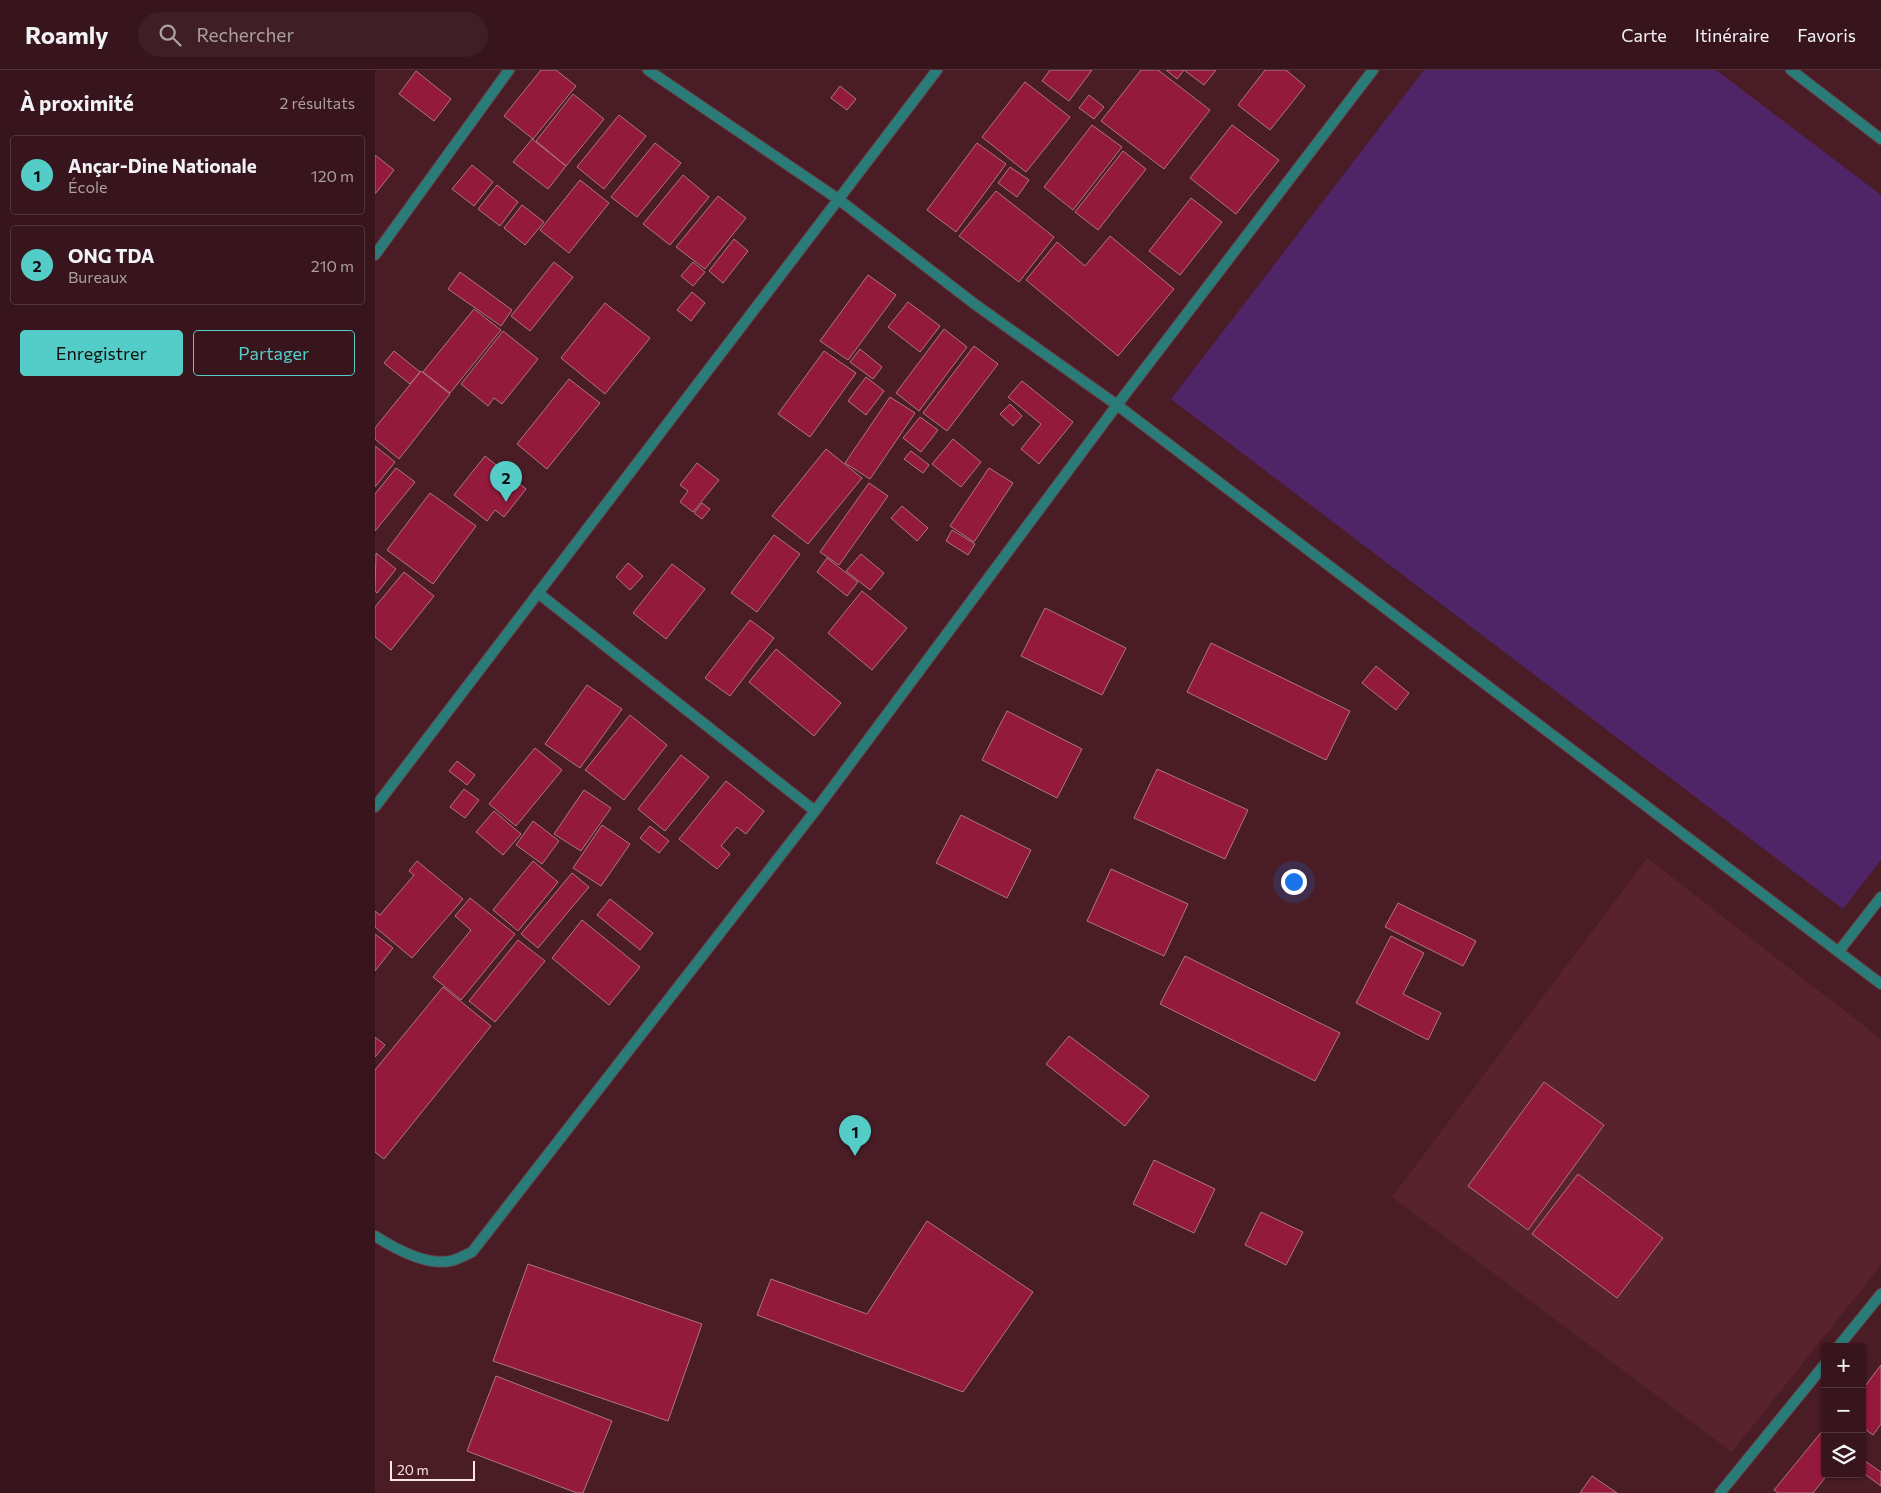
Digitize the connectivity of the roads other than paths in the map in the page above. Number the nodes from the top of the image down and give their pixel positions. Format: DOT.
graph roads {
  1 [pos="509,70"];
  2 [pos="648,70"];
  3 [pos="937,70"];
  4 [pos="1373,70"];
  5 [pos="1791,70"];
  6 [pos="1881,139"];
  7 [pos="839,199"];
  8 [pos="375,255"];
  9 [pos="1117,405"];
  10 [pos="538,593"];
  11 [pos="375,806"];
  12 [pos="815,811"];
  13 [pos="1881,897"];
  14 [pos="1839,951"];
  15 [pos="1881,984"];
  16 [pos="375,1236"];
  17 [pos="1881,1294"];
  18 [pos="1841,1343"];
  19 [pos="1821,1369"];
  20 [pos="1721,1493"];
  1 -- 8 [label="street"];
  2 -- 7 [label="street"];
  3 -- 7 [label="street"];
  4 -- 9 [label="street"];
  5 -- 6 [label="street"];
  7 -- 9 [label="street"];
  7 -- 10 [label="street"];
  9 -- 12 [label="street"];
  9 -- 14 [label="street"];
  10 -- 11 [label="street"];
  10 -- 12 [label="street"];
  12 -- 16 [label="street"];
  13 -- 14 [label="street"];
  14 -- 15 [label="street"];
  17 -- 18 [label="street"];
  19 -- 20 [label="street"];
}
